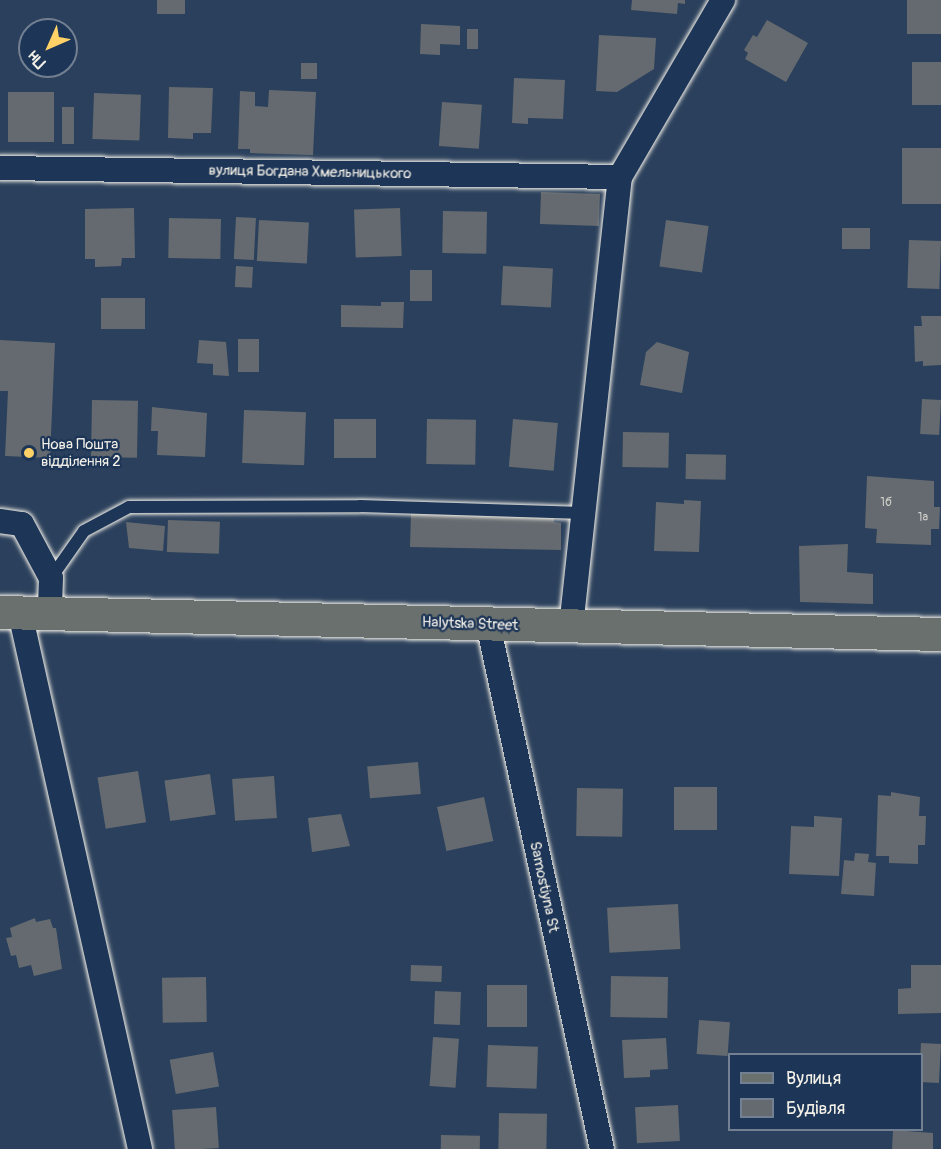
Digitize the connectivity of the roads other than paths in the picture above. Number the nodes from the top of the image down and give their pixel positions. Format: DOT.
graph roads {
  1 [pos="723,0"];
  2 [pos="0,168"];
  3 [pos="620,177"];
  4 [pos="584,513"];
  5 [pos="0,520"];
  6 [pos="51,579"];
  7 [pos="24,613"];
  8 [pos="488,624"];
  9 [pos="571,627"];
  10 [pos="941,633"];
  11 [pos="140,1149"];
  12 [pos="602,1149"];
  1 -- 3 [label="street"];
  2 -- 3 [label="street, вулиця Богдана Хмельницького"];
  3 -- 4 [label="street"];
  4 -- 6 [label="lane"];
  4 -- 9 [label="street"];
  5 -- 6 [label="street"];
  6 -- 7 [label="street"];
  7 -- 8 [label="main road, Halytska Street"];
  7 -- 11 [label="street"];
  8 -- 9 [label="main road, Halytska Street"];
  8 -- 12 [label="street, Samostiyna St"];
  9 -- 10 [label="main road, Halytska Street"];
}
